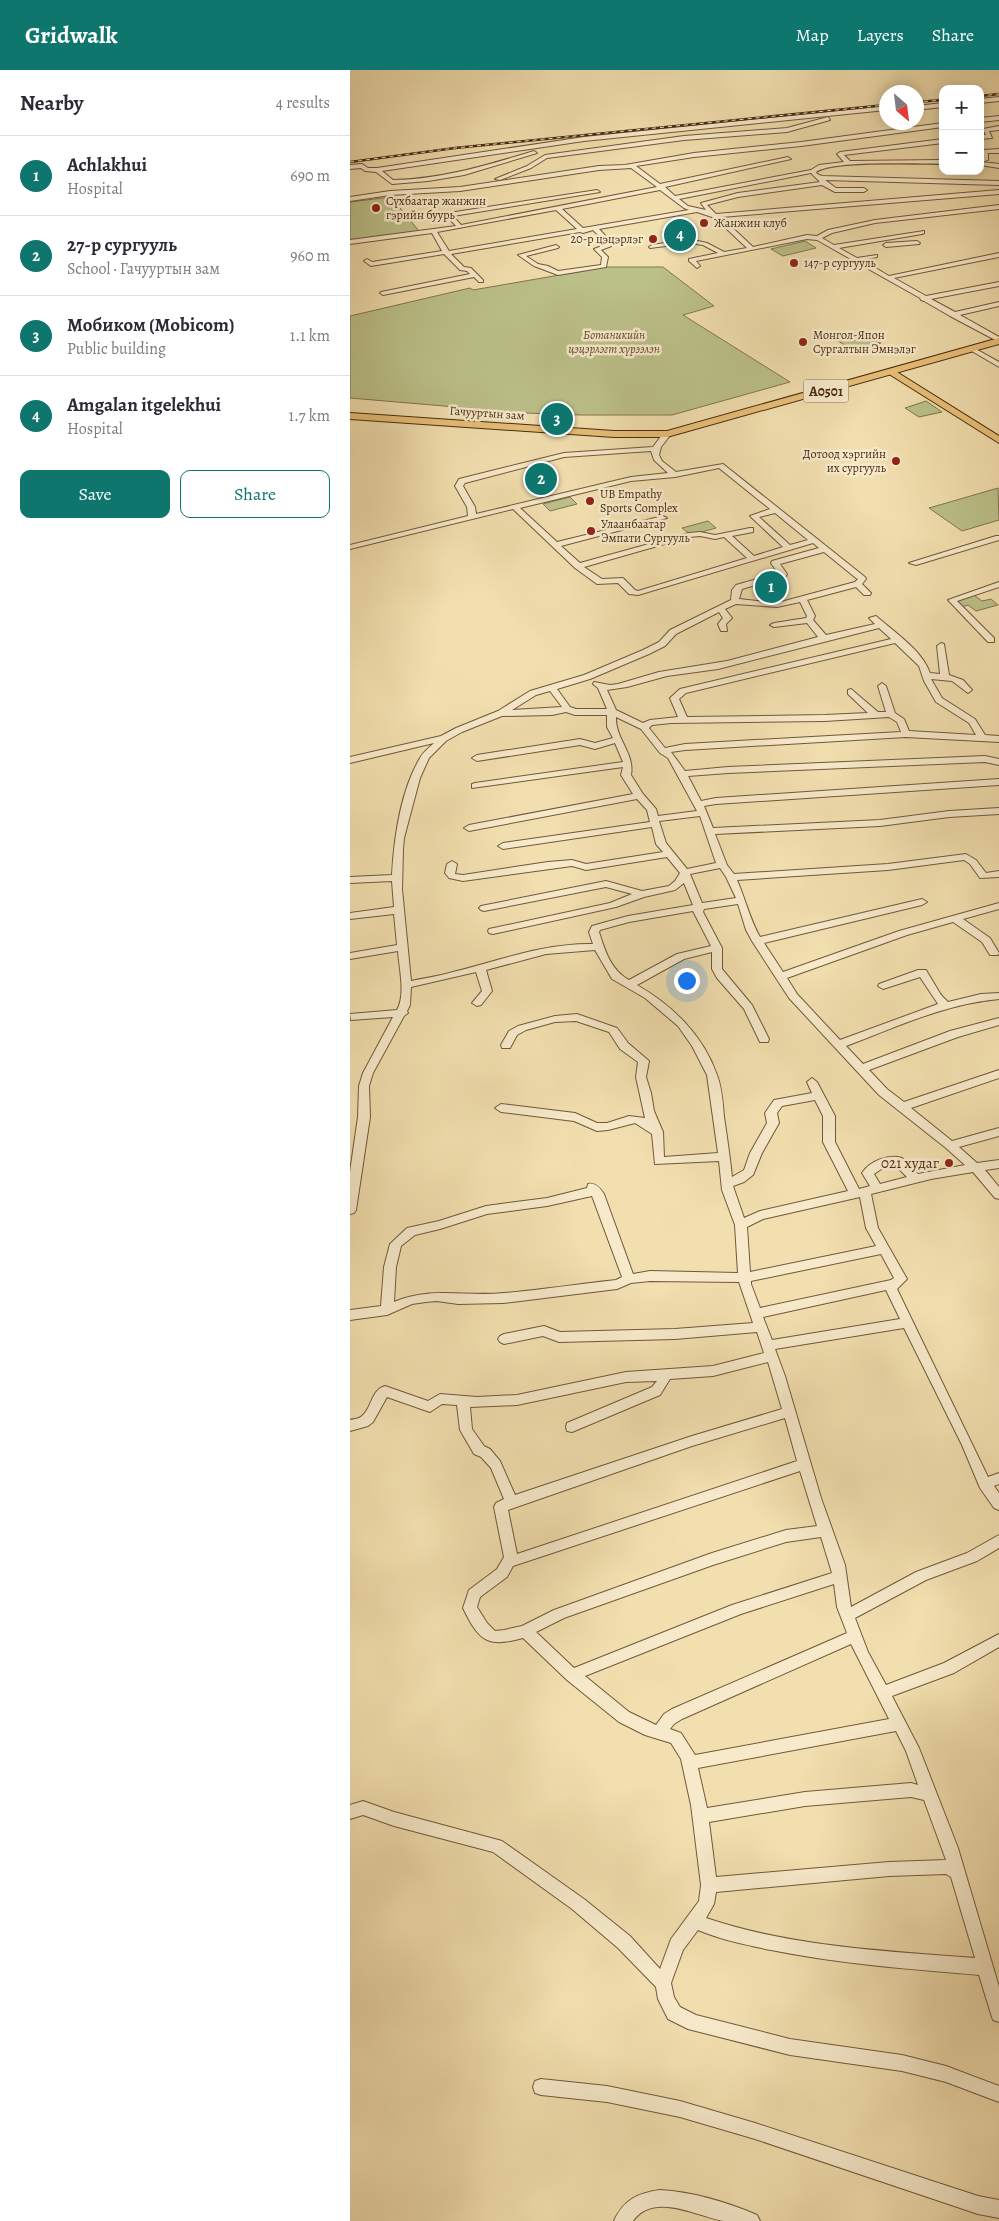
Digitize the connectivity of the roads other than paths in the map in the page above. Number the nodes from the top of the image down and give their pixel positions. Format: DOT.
graph roads {
  1 [pos="999,99"];
  2 [pos="984,101"];
  3 [pos="939,104"];
  4 [pos="924,106"];
  5 [pos="879,110"];
  6 [pos="879,110"];
  7 [pos="999,118"];
  8 [pos="984,120"];
  9 [pos="939,126"];
  10 [pos="999,128"];
  11 [pos="984,138"];
  12 [pos="939,142"];
  13 [pos="529,148"];
  14 [pos="536,152"];
  15 [pos="999,152"];
  16 [pos="931,154"];
  17 [pos="984,154"];
  18 [pos="545,157"];
  19 [pos="788,159"];
  20 [pos="939,161"];
  21 [pos="939,162"];
  22 [pos="984,162"];
  23 [pos="848,163"];
  24 [pos="627,166"];
  25 [pos="999,166"];
  26 [pos="350,167"];
  27 [pos="377,170"];
  28 [pos="813,171"];
  29 [pos="979,175"];
  30 [pos="822,180"];
  31 [pos="981,182"];
  32 [pos="999,183"];
  33 [pos="502,184"];
  34 [pos="660,186"];
  35 [pos="627,187"];
  36 [pos="608,190"];
  37 [pos="864,190"];
  38 [pos="999,192"];
  39 [pos="673,198"];
  40 [pos="350,199"];
  41 [pos="999,207"];
  42 [pos="557,208"];
  43 [pos="697,210"];
  44 [pos="714,214"];
  45 [pos="460,226"];
  46 [pos="596,228"];
  47 [pos="433,230"];
  48 [pos="583,231"];
  49 [pos="922,232"];
  50 [pos="818,238"];
  51 [pos="350,242"];
  52 [pos="917,242"];
  53 [pos="556,247"];
  54 [pos="652,247"];
  55 [pos="834,248"];
  56 [pos="752,249"];
  57 [pos="447,252"];
  58 [pos="723,254"];
  59 [pos="999,255"];
  60 [pos="875,256"];
  61 [pos="854,260"];
  62 [pos="367,261"];
  63 [pos="697,266"];
  64 [pos="475,275"];
  65 [pos="887,278"];
  66 [pos="480,281"];
  67 [pos="999,284"];
  68 [pos="383,293"];
  69 [pos="923,299"];
  70 [pos="999,304"];
  71 [pos="952,315"];
  72 [pos="999,341"];
  73 [pos="972,349"];
  74 [pos="999,365"];
  75 [pos="892,372"];
  76 [pos="350,416"];
  77 [pos="652,434"];
  78 [pos="667,434"];
  79 [pos="999,440"];
  80 [pos="655,449"];
  81 [pos="675,475"];
  82 [pos="515,507"];
  83 [pos="777,510"];
  84 [pos="472,517"];
  85 [pos="664,518"];
  86 [pos="750,530"];
  87 [pos="727,536"];
  88 [pos="999,538"];
  89 [pos="815,540"];
  90 [pos="556,545"];
  91 [pos="350,547"];
  92 [pos="789,548"];
  93 [pos="826,549"];
  94 [pos="752,558"];
  95 [pos="913,564"];
  96 [pos="578,566"];
  97 [pos="858,584"];
  98 [pos="999,584"];
  99 [pos="867,593"];
  100 [pos="802,598"];
  101 [pos="735,601"];
  102 [pos="719,608"];
  103 [pos="873,618"];
  104 [pos="809,620"];
  105 [pos="774,625"];
  106 [pos="881,625"];
  107 [pos="724,629"];
  108 [pos="823,637"];
  109 [pos="896,640"];
  110 [pos="991,640"];
  111 [pos="941,646"];
  112 [pos="926,676"];
  113 [pos="945,676"];
  114 [pos="588,677"];
  115 [pos="882,686"];
  116 [pos="552,687"];
  117 [pos="602,687"];
  118 [pos="968,690"];
  119 [pos="851,692"];
  120 [pos="567,709"];
  121 [pos="612,712"];
  122 [pos="501,713"];
  123 [pos="891,714"];
  124 [pos="876,715"];
  125 [pos="683,719"];
  126 [pos="644,727"];
  127 [pos="906,734"];
  128 [pos="982,737"];
  129 [pos="443,739"];
  130 [pos="999,739"];
  131 [pos="616,740"];
  132 [pos="662,751"];
  133 [pos="476,758"];
  134 [pos="350,760"];
  135 [pos="999,762"];
  136 [pos="628,764"];
  137 [pos="682,774"];
  138 [pos="999,782"];
  139 [pos="475,786"];
  140 [pos="639,796"];
  141 [pos="701,809"];
  142 [pos="999,811"];
  143 [pos="654,821"];
  144 [pos="469,828"];
  145 [pos="709,831"];
  146 [pos="503,846"];
  147 [pos="668,854"];
  148 [pos="452,864"];
  149 [pos="722,865"];
  150 [pos="586,867"];
  151 [pos="685,872"];
  152 [pos="999,874"];
  153 [pos="731,877"];
  154 [pos="396,878"];
  155 [pos="350,880"];
  156 [pos="594,888"];
  157 [pos="642,894"];
  158 [pos="741,900"];
  159 [pos="922,902"];
  160 [pos="999,906"];
  161 [pos="484,908"];
  162 [pos="699,908"];
  163 [pos="398,910"];
  164 [pos="350,916"];
  165 [pos="954,918"];
  166 [pos="493,930"];
  167 [pos="757,941"];
  168 [pos="402,947"];
  169 [pos="600,947"];
  170 [pos="717,948"];
  171 [pos="994,953"];
  172 [pos="350,956"];
  173 [pos="480,967"];
  174 [pos="779,977"];
  175 [pos="406,985"];
  176 [pos="628,985"];
  177 [pos="883,986"];
  178 [pos="999,996"];
  179 [pos="477,1002"];
  180 [pos="946,1006"];
  181 [pos="403,1013"];
  182 [pos="351,1017"];
  183 [pos="999,1021"];
  184 [pos="764,1039"];
  185 [pos="840,1044"];
  186 [pos="506,1045"];
  187 [pos="860,1069"];
  188 [pos="999,1074"];
  189 [pos="812,1082"];
  190 [pos="819,1095"];
  191 [pos="902,1107"];
  192 [pos="501,1108"];
  193 [pos="657,1132"];
  194 [pos="999,1132"];
  195 [pos="950,1145"];
  196 [pos="725,1157"];
  197 [pos="999,1164"];
  198 [pos="974,1169"];
  199 [pos="916,1179"];
  200 [pos="728,1183"];
  201 [pos="866,1191"];
  202 [pos="999,1195"];
  203 [pos="350,1210"];
  204 [pos="740,1225"];
  205 [pos="884,1249"];
  206 [pos="743,1278"];
  207 [pos="629,1279"];
  208 [pos="894,1284"];
  209 [pos="387,1310"];
  210 [pos="755,1314"];
  211 [pos="350,1315"];
  212 [pos="907,1322"];
  213 [pos="760,1327"];
  214 [pos="504,1340"];
  215 [pos="769,1351"];
  216 [pos="666,1374"];
  217 [pos="464,1402"];
  218 [pos="789,1412"];
  219 [pos="350,1426"];
  220 [pos="572,1427"];
  221 [pos="804,1464"];
  222 [pos="999,1478"];
  223 [pos="986,1484"];
  224 [pos="512,1502"];
  225 [pos="999,1504"];
  226 [pos="826,1531"];
  227 [pos="999,1541"];
  228 [pos="509,1562"];
  229 [pos="838,1577"];
  230 [pos="848,1615"];
  231 [pos="525,1631"];
  232 [pos="855,1636"];
  233 [pos="999,1640"];
  234 [pos="572,1675"];
  235 [pos="883,1692"];
  236 [pos="900,1724"];
  237 [pos="660,1731"];
  238 [pos="689,1763"];
  239 [pos="930,1794"];
  240 [pos="350,1812"];
  241 [pos="700,1816"];
  242 [pos="958,1873"];
  243 [pos="709,1885"];
  244 [pos="695,1922"];
  245 [pos="985,1967"];
  246 [pos="663,1983"];
  247 [pos="999,2014"];
  248 [pos="541,2088"];
  249 [pos="999,2094"];
  250 [pos="999,2209"];
  251 [pos="623,2221"];
  252 [pos="752,2221"];
  1 -- 2 [label="street"];
  3 -- 4 [label="street"];
  5 -- 13 [label="street"];
  6 -- 18 [label="street"];
  7 -- 8 [label="street"];
  9 -- 24 [label="street"];
  10 -- 11 [label="street"];
  12 -- 23 [label="street"];
  13 -- 14 [label="street"];
  13 -- 27 [label="street"];
  14 -- 18 [label="street"];
  14 -- 27 [label="street"];
  15 -- 17 [label="street"];
  16 -- 20 [label="street"];
  18 -- 33 [label="street"];
  19 -- 34 [label="street"];
  21 -- 23 [label="street"];
  22 -- 25 [label="street"];
  23 -- 28 [label="street"];
  24 -- 33 [label="street"];
  24 -- 34 [label="street"];
  26 -- 27 [label="street"];
  28 -- 30 [label="street"];
  28 -- 39 [label="street"];
  29 -- 31 [label="street"];
  30 -- 31 [label="street"];
  30 -- 37 [label="street"];
  30 -- 44 [label="street"];
  31 -- 32 [label="street"];
  33 -- 40 [label="street"];
  34 -- 35 [label="street"];
  34 -- 39 [label="street"];
  34 -- 42 [label="street"];
  36 -- 45 [label="street"];
  38 -- 44 [label="street"];
  39 -- 43 [label="street"];
  41 -- 50 [label="street"];
  42 -- 45 [label="street"];
  42 -- 48 [label="street"];
  43 -- 44 [label="street"];
  43 -- 46 [label="street"];
  44 -- 56 [label="street"];
  45 -- 47 [label="street"];
  46 -- 48 [label="street"];
  46 -- 53 [label="street"];
  47 -- 51 [label="street"];
  47 -- 57 [label="street"];
  48 -- 57 [label="street"];
  49 -- 55 [label="street"];
  50 -- 55 [label="street"];
  50 -- 56 [label="street"];
  52 -- 55 [label="street"];
  54 -- 58 [label="street"];
  55 -- 61 [label="street"];
  56 -- 58 [label="street"];
  57 -- 62 [label="street"];
  57 -- 64 [label="street"];
  58 -- 63 [label="street"];
  59 -- 65 [label="street"];
  60 -- 61 [label="street"];
  61 -- 65 [label="street"];
  64 -- 66 [label="street"];
  64 -- 68 [label="street"];
  65 -- 69 [label="street"];
  67 -- 69 [label="street"];
  69 -- 71 [label="street"];
  70 -- 71 [label="street"];
  71 -- 72 [label="street"];
  72 -- 73 [label="highway, A0501"];
  73 -- 74 [label="street"];
  73 -- 75 [label="highway, A0501"];
  75 -- 78 [label="highway, A0501"];
  75 -- 79 [label="main road"];
  76 -- 77 [label="highway, Гачууртын зам / A0501"];
  77 -- 78 [label="highway, A0501"];
  78 -- 80 [label="street"];
  80 -- 81 [label="street"];
  80 -- 84 [label="street"];
  81 -- 82 [label="street"];
  81 -- 83 [label="street"];
  82 -- 84 [label="street"];
  82 -- 90 [label="street"];
  83 -- 89 [label="street"];
  83 -- 92 [label="street"];
  84 -- 91 [label="street"];
  85 -- 90 [label="street"];
  86 -- 87 [label="street"];
  87 -- 94 [label="street"];
  87 -- 96 [label="street"];
  88 -- 95 [label="street"];
  89 -- 92 [label="street"];
  89 -- 93 [label="street"];
  90 -- 96 [label="street"];
  92 -- 94 [label="street"];
  93 -- 97 [label="street"];
  93 -- 101 [label="street"];
  94 -- 96 [label="street"];
  97 -- 99 [label="street"];
  97 -- 100 [label="street"];
  98 -- 110 [label="street"];
  100 -- 101 [label="street"];
  100 -- 104 [label="street"];
  101 -- 102 [label="street"];
  102 -- 107 [label="street"];
  102 -- 114 [label="street"];
  103 -- 106 [label="street"];
  104 -- 105 [label="street"];
  104 -- 108 [label="street"];
  106 -- 108 [label="street"];
  106 -- 109 [label="street"];
  108 -- 117 [label="street"];
  109 -- 112 [label="street"];
  109 -- 125 [label="street"];
  111 -- 113 [label="street"];
  112 -- 113 [label="street"];
  112 -- 128 [label="street"];
  113 -- 118 [label="street"];
  114 -- 116 [label="street"];
  114 -- 117 [label="street"];
  115 -- 123 [label="street"];
  116 -- 120 [label="street"];
  116 -- 122 [label="street"];
  117 -- 121 [label="street"];
  119 -- 124 [label="street"];
  120 -- 121 [label="street"];
  120 -- 122 [label="street"];
  121 -- 126 [label="street"];
  121 -- 131 [label="street"];
  122 -- 129 [label="street"];
  123 -- 124 [label="street"];
  123 -- 127 [label="street"];
  124 -- 125 [label="street"];
  125 -- 126 [label="street"];
  126 -- 132 [label="street"];
  127 -- 128 [label="street"];
  127 -- 132 [label="street"];
  128 -- 130 [label="street"];
  129 -- 134 [label="street"];
  129 -- 154 [label="street"];
  131 -- 133 [label="street"];
  131 -- 136 [label="street"];
  132 -- 137 [label="street"];
  135 -- 137 [label="street"];
  136 -- 139 [label="street"];
  136 -- 140 [label="street"];
  137 -- 141 [label="street"];
  138 -- 141 [label="street"];
  140 -- 143 [label="street"];
  140 -- 144 [label="street"];
  141 -- 143 [label="street"];
  141 -- 145 [label="street"];
  142 -- 145 [label="street"];
  143 -- 146 [label="street"];
  143 -- 147 [label="street"];
  145 -- 149 [label="street"];
  147 -- 150 [label="street"];
  147 -- 151 [label="street"];
  148 -- 150 [label="street"];
  149 -- 151 [label="street"];
  149 -- 153 [label="street"];
  150 -- 156 [label="street"];
  151 -- 157 [label="street"];
  151 -- 162 [label="street"];
  152 -- 153 [label="street"];
  153 -- 158 [label="street"];
  154 -- 155 [label="street"];
  154 -- 163 [label="street"];
  156 -- 157 [label="street"];
  156 -- 161 [label="street"];
  157 -- 166 [label="street"];
  158 -- 162 [label="street"];
  158 -- 167 [label="street"];
  159 -- 167 [label="street"];
  160 -- 165 [label="street"];
  162 -- 169 [label="street"];
  162 -- 170 [label="street"];
  163 -- 164 [label="street"];
  163 -- 168 [label="street"];
  165 -- 171 [label="street"];
  165 -- 174 [label="street"];
  167 -- 174 [label="street"];
  168 -- 172 [label="street"];
  168 -- 175 [label="street"];
  169 -- 173 [label="street"];
  169 -- 176 [label="street"];
  170 -- 176 [label="street"];
  170 -- 184 [label="street"];
  173 -- 175 [label="street"];
  173 -- 179 [label="street"];
  174 -- 185 [label="street"];
  175 -- 181 [label="street"];
  176 -- 196 [label="street"];
  177 -- 180 [label="street"];
  178 -- 180 [label="street"];
  180 -- 185 [label="street"];
  181 -- 182 [label="street"];
  181 -- 203 [label="street"];
  183 -- 187 [label="street"];
  185 -- 187 [label="street"];
  186 -- 193 [label="street"];
  187 -- 191 [label="street"];
  188 -- 191 [label="street"];
  189 -- 190 [label="street"];
  190 -- 200 [label="street"];
  190 -- 201 [label="street"];
  191 -- 195 [label="street"];
  192 -- 193 [label="street"];
  193 -- 196 [label="street"];
  194 -- 195 [label="street"];
  195 -- 198 [label="street"];
  196 -- 200 [label="street"];
  197 -- 198 [label="street"];
  198 -- 199 [label="street"];
  198 -- 202 [label="street"];
  199 -- 201 [label="street"];
  199 -- 201 [label="street"];
  200 -- 204 [label="street"];
  201 -- 204 [label="street"];
  201 -- 205 [label="street"];
  204 -- 206 [label="street"];
  205 -- 206 [label="street"];
  205 -- 208 [label="street"];
  206 -- 207 [label="street"];
  206 -- 210 [label="street"];
  207 -- 209 [label="street"];
  207 -- 209 [label="street"];
  208 -- 210 [label="street"];
  208 -- 212 [label="street"];
  209 -- 211 [label="street"];
  210 -- 213 [label="street"];
  212 -- 215 [label="street"];
  212 -- 223 [label="street"];
  213 -- 214 [label="street"];
  213 -- 215 [label="street"];
  215 -- 216 [label="street"];
  215 -- 218 [label="street"];
  216 -- 217 [label="street"];
  216 -- 220 [label="street"];
  217 -- 219 [label="street"];
  217 -- 224 [label="street"];
  218 -- 221 [label="street"];
  218 -- 224 [label="street"];
  221 -- 226 [label="street"];
  221 -- 228 [label="street"];
  222 -- 223 [label="street"];
  223 -- 225 [label="street"];
  224 -- 228 [label="street"];
  226 -- 229 [label="street"];
  226 -- 231 [label="street"];
  227 -- 230 [label="street"];
  228 -- 231 [label="street"];
  229 -- 230 [label="street"];
  229 -- 234 [label="street"];
  230 -- 232 [label="street"];
  231 -- 234 [label="street"];
  232 -- 235 [label="street"];
  232 -- 237 [label="street"];
  233 -- 235 [label="street"];
  234 -- 237 [label="street"];
  235 -- 236 [label="street"];
  236 -- 238 [label="street"];
  236 -- 239 [label="street"];
  237 -- 238 [label="street"];
  238 -- 241 [label="street"];
  239 -- 241 [label="street"];
  239 -- 242 [label="street"];
  240 -- 246 [label="street"];
  241 -- 243 [label="street"];
  242 -- 243 [label="street"];
  242 -- 245 [label="street"];
  243 -- 244 [label="street"];
  244 -- 245 [label="street"];
  244 -- 246 [label="street"];
  245 -- 247 [label="street"];
  246 -- 249 [label="street"];
  248 -- 250 [label="street"];
  251 -- 252 [label="street"];
}
